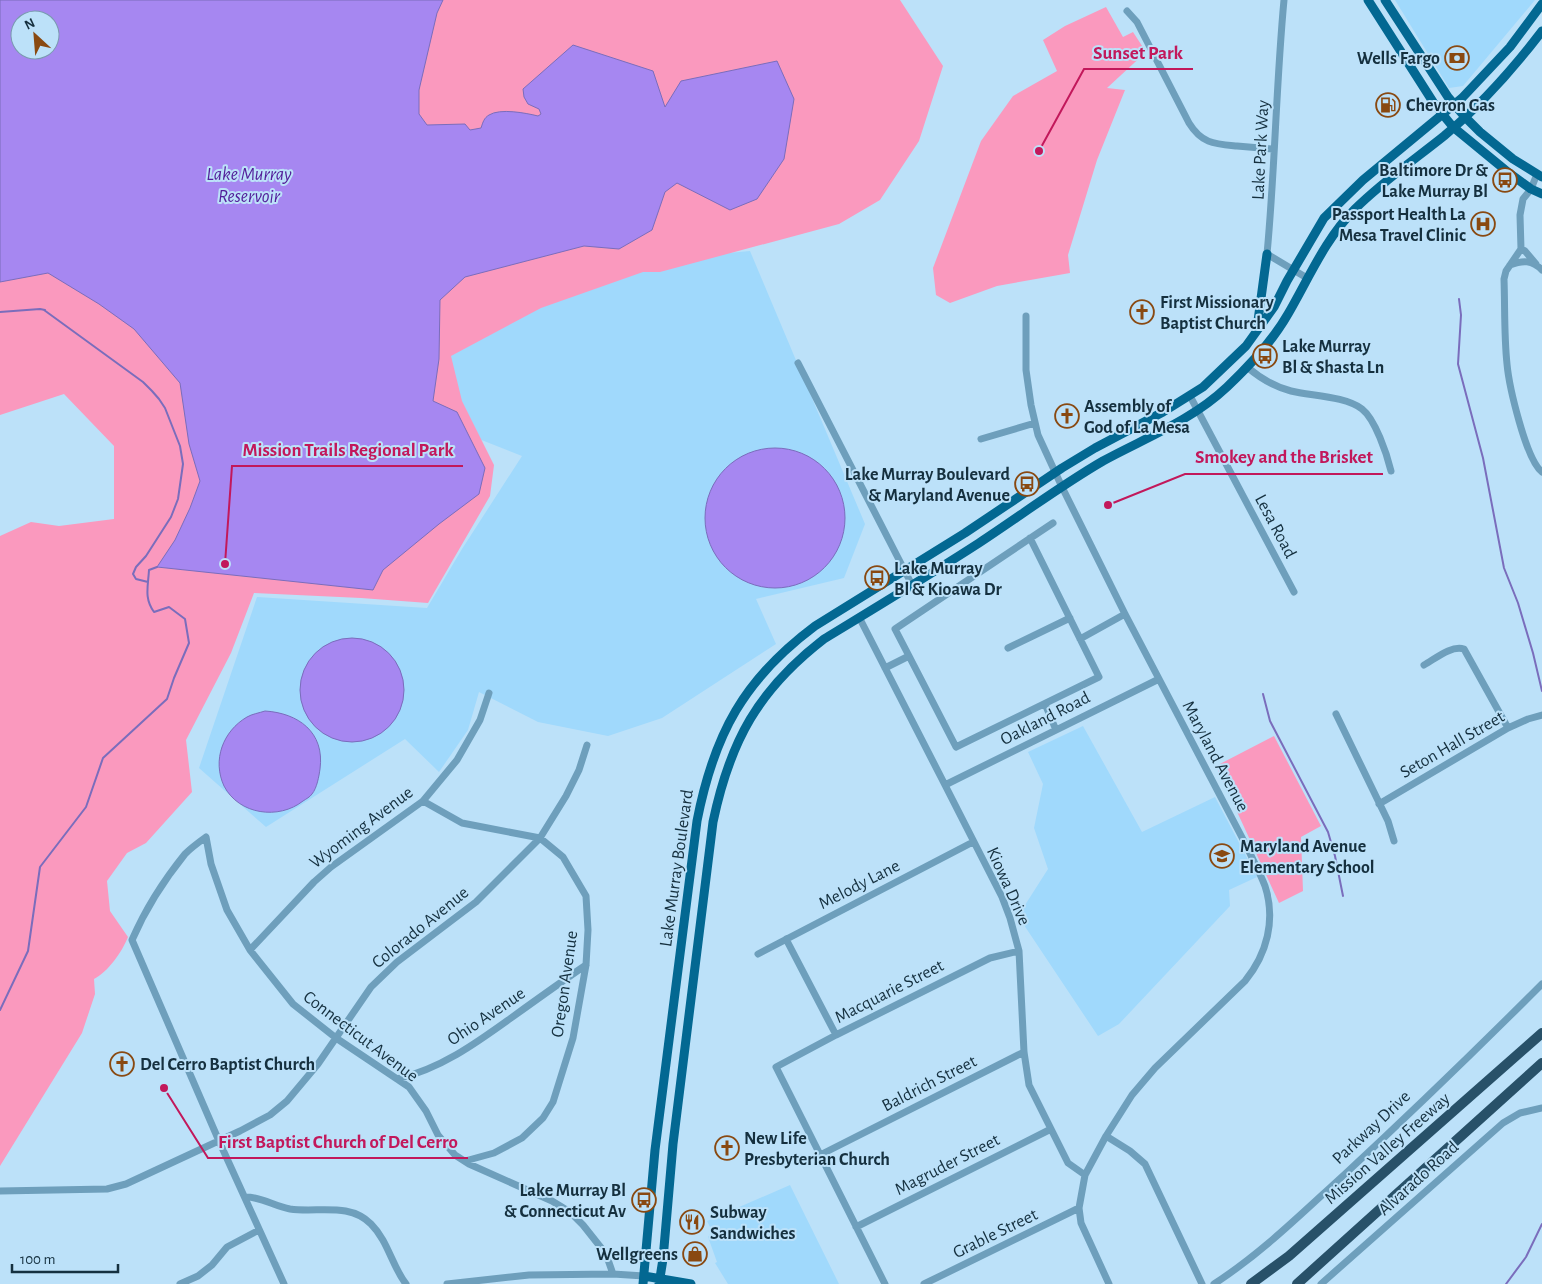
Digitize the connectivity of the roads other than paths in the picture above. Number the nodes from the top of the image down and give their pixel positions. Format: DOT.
graph roads {
  1 [pos="1284,0"];
  2 [pos="1368,0"];
  3 [pos="1385,0"];
  4 [pos="1542,4"];
  5 [pos="1128,11"];
  6 [pos="1542,31"];
  7 [pos="1455,105"];
  8 [pos="1443,115"];
  9 [pos="1465,117"];
  10 [pos="1454,127"];
  11 [pos="1273,149"];
  12 [pos="1539,175"];
  13 [pos="1531,189"];
  14 [pos="1542,194"];
  15 [pos="1521,249"];
  16 [pos="1267,254"];
  17 [pos="1536,264"];
  18 [pos="1510,265"];
  19 [pos="1293,270"];
  20 [pos="1542,270"];
  21 [pos="1307,278"];
  22 [pos="1026,316"];
  23 [pos="1256,332"];
  24 [pos="798,363"];
  25 [pos="1247,367"];
  26 [pos="1190,396"];
  27 [pos="1197,410"];
  28 [pos="1035,423"];
  29 [pos="982,439"];
  30 [pos="1391,471"];
  31 [pos="1056,472"];
  32 [pos="1542,472"];
  33 [pos="1062,487"];
  34 [pos="1053,523"];
  35 [pos="1030,538"];
  36 [pos="905,571"];
  37 [pos="912,585"];
  38 [pos="1294,592"];
  39 [pos="1125,614"];
  40 [pos="859,617"];
  41 [pos="1070,618"];
  42 [pos="1080,639"];
  43 [pos="1008,648"];
  44 [pos="909,656"];
  45 [pos="1424,665"];
  46 [pos="886,668"];
  47 [pos="1159,679"];
  48 [pos="489,693"];
  49 [pos="1045,704"];
  50 [pos="1336,714"];
  51 [pos="1542,715"];
  52 [pos="1508,728"];
  53 [pos="1056,730"];
  54 [pos="588,745"];
  55 [pos="945,785"];
  56 [pos="423,801"];
  57 [pos="1379,804"];
  58 [pos="540,838"];
  59 [pos="1394,841"];
  60 [pos="973,842"];
  61 [pos="786,939"];
  62 [pos="250,950"];
  63 [pos="1019,951"];
  64 [pos="758,954"];
  65 [pos="586,965"];
  66 [pos="1542,984"];
  67 [pos="670,1028"];
  68 [pos="687,1029"];
  69 [pos="1542,1033"];
  70 [pos="836,1035"];
  71 [pos="336,1038"];
  72 [pos="1024,1052"];
  73 [pos="1542,1063"];
  74 [pos="397,1079"];
  75 [pos="1542,1108"];
  76 [pos="1051,1129"];
  77 [pos="1106,1136"];
  78 [pos="219,1141"];
  79 [pos="673,1144"];
  80 [pos="656,1145"];
  81 [pos="820,1155"];
  82 [pos="465,1161"];
  83 [pos="1085,1174"];
  84 [pos="0,1191"];
  85 [pos="246,1197"];
  86 [pos="1079,1208"];
  87 [pos="856,1227"];
  88 [pos="259,1230"];
  89 [pos="612,1274"];
  90 [pos="644,1280"];
  91 [pos="659,1281"];
  92 [pos="180,1284"];
  93 [pos="284,1284"];
  94 [pos="406,1284"];
  95 [pos="447,1284"];
  96 [pos="691,1284"];
  97 [pos="885,1284"];
  98 [pos="924,1284"];
  99 [pos="1108,1284"];
  100 [pos="1202,1284"];
  101 [pos="1214,1284"];
  102 [pos="1251,1284"];
  103 [pos="1297,1284"];
  104 [pos="1321,1284"];
  1 -- 11 [label="street, Lake Park Way"];
  2 -- 8 [label="main road"];
  3 -- 7 [label="main road"];
  4 -- 7 [label="main road, Lake Murray Boulevard"];
  5 -- 11 [label="street"];
  6 -- 9 [label="main road, Lake Murray Boulevard"];
  7 -- 8 [label="main road, Lake Murray Boulevard"];
  7 -- 9 [label="main road"];
  8 -- 10 [label="main road"];
  8 -- 19 [label="main road, Lake Murray Boulevard"];
  9 -- 10 [label="main road, Lake Murray Boulevard"];
  9 -- 12 [label="main road"];
  10 -- 13 [label="main road"];
  10 -- 21 [label="main road, Lake Murray Boulevard"];
  11 -- 16 [label="street, Lake Park Way"];
  12 -- 13 [label="street"];
  13 -- 14 [label="main road"];
  13 -- 15 [label="street"];
  15 -- 17 [label="street"];
  15 -- 18 [label="street"];
  16 -- 19 [label="street"];
  16 -- 23 [label="main road"];
  17 -- 18 [label="street"];
  17 -- 20 [label="street"];
  18 -- 32 [label="street"];
  19 -- 21 [label="street"];
  19 -- 23 [label="main road, Lake Murray Boulevard"];
  21 -- 25 [label="main road, Lake Murray Boulevard"];
  22 -- 28 [label="street, Maryland Avenue"];
  23 -- 26 [label="main road, Lake Murray Boulevard"];
  24 -- 36 [label="street"];
  25 -- 27 [label="main road, Lake Murray Boulevard"];
  25 -- 30 [label="street"];
  26 -- 27 [label="street, Lesa Road"];
  26 -- 31 [label="main road, Lake Murray Boulevard"];
  27 -- 33 [label="main road, Lake Murray Boulevard"];
  27 -- 38 [label="street, Lesa Road"];
  28 -- 29 [label="street"];
  28 -- 31 [label="street, Maryland Avenue"];
  31 -- 33 [label="street, Maryland Avenue"];
  31 -- 36 [label="main road, Lake Murray Boulevard"];
  33 -- 37 [label="main road, Lake Murray Boulevard"];
  33 -- 39 [label="street, Maryland Avenue"];
  34 -- 35 [label="street"];
  35 -- 41 [label="street"];
  35 -- 44 [label="street"];
  36 -- 37 [label="street"];
  36 -- 67 [label="main road, Lake Murray Boulevard"];
  37 -- 40 [label="main road, Lake Murray Boulevard"];
  39 -- 42 [label="street"];
  39 -- 47 [label="street, Maryland Avenue"];
  40 -- 46 [label="street, Kiowa Drive"];
  40 -- 68 [label="main road, Lake Murray Boulevard"];
  41 -- 42 [label="street"];
  41 -- 43 [label="street"];
  42 -- 49 [label="street"];
  44 -- 46 [label="street"];
  44 -- 49 [label="street"];
  45 -- 52 [label="street"];
  46 -- 55 [label="street, Kiowa Drive"];
  47 -- 53 [label="street, Oakland Road"];
  47 -- 77 [label="street, Maryland Avenue"];
  48 -- 56 [label="street, Wyoming Avenue"];
  49 -- 53 [label="street"];
  50 -- 57 [label="street"];
  51 -- 52 [label="street, Seton Hall Street"];
  52 -- 57 [label="street, Seton Hall Street"];
  53 -- 55 [label="street, Oakland Road"];
  54 -- 58 [label="street, Colorado Avenue"];
  55 -- 60 [label="street, Kiowa Drive"];
  56 -- 58 [label="street, Oregon Avenue"];
  56 -- 62 [label="street, Wyoming Avenue"];
  57 -- 59 [label="street"];
  58 -- 65 [label="street, Oregon Avenue"];
  58 -- 71 [label="street, Colorado Avenue"];
  60 -- 61 [label="street, Melody Lane"];
  60 -- 63 [label="street, Kiowa Drive"];
  61 -- 64 [label="street, Melody Lane"];
  61 -- 70 [label="street"];
  62 -- 71 [label="street, Connecticut Avenue"];
  62 -- 78 [label="street, Connecticut Avenue"];
  63 -- 70 [label="street, Macquarie Street"];
  63 -- 72 [label="street, Kiowa Drive"];
  65 -- 74 [label="street, Ohio Avenue"];
  65 -- 82 [label="street, Oregon Avenue"];
  66 -- 101 [label="street, Parkway Drive"];
  67 -- 68 [label="main road"];
  67 -- 80 [label="main road, Lake Murray Boulevard"];
  68 -- 79 [label="main road, Lake Murray Boulevard"];
  69 -- 102 [label="highway, Mission Valley Freeway"];
  70 -- 81 [label="street, Macquarie Street"];
  71 -- 74 [label="street, Connecticut Avenue"];
  71 -- 78 [label="street, Colorado Avenue"];
  72 -- 76 [label="street, Kiowa Drive"];
  72 -- 81 [label="street, Baldrich Street"];
  73 -- 103 [label="highway"];
  74 -- 82 [label="street, Connecticut Avenue"];
  75 -- 104 [label="street, Alvarado Road"];
  76 -- 83 [label="street, Kiowa Drive"];
  76 -- 87 [label="street, Magruder Street"];
  77 -- 83 [label="street, Maryland Avenue"];
  77 -- 100 [label="street"];
  78 -- 84 [label="street, Colorado Avenue"];
  78 -- 85 [label="street"];
  79 -- 80 [label="main road"];
  79 -- 91 [label="main road, Lake Murray Boulevard"];
  80 -- 90 [label="main road, Lake Murray Boulevard"];
  81 -- 87 [label="street"];
  82 -- 89 [label="street, Connecticut Avenue"];
  83 -- 86 [label="street, Maryland Avenue"];
  85 -- 88 [label="street"];
  85 -- 94 [label="street"];
  86 -- 98 [label="street, Grable Street"];
  86 -- 99 [label="street, Maryland Avenue"];
  87 -- 97 [label="street"];
  88 -- 92 [label="street"];
  88 -- 93 [label="street"];
  89 -- 90 [label="street"];
  89 -- 95 [label="street"];
  90 -- 91 [label="main road"];
  91 -- 96 [label="main road"];
}
